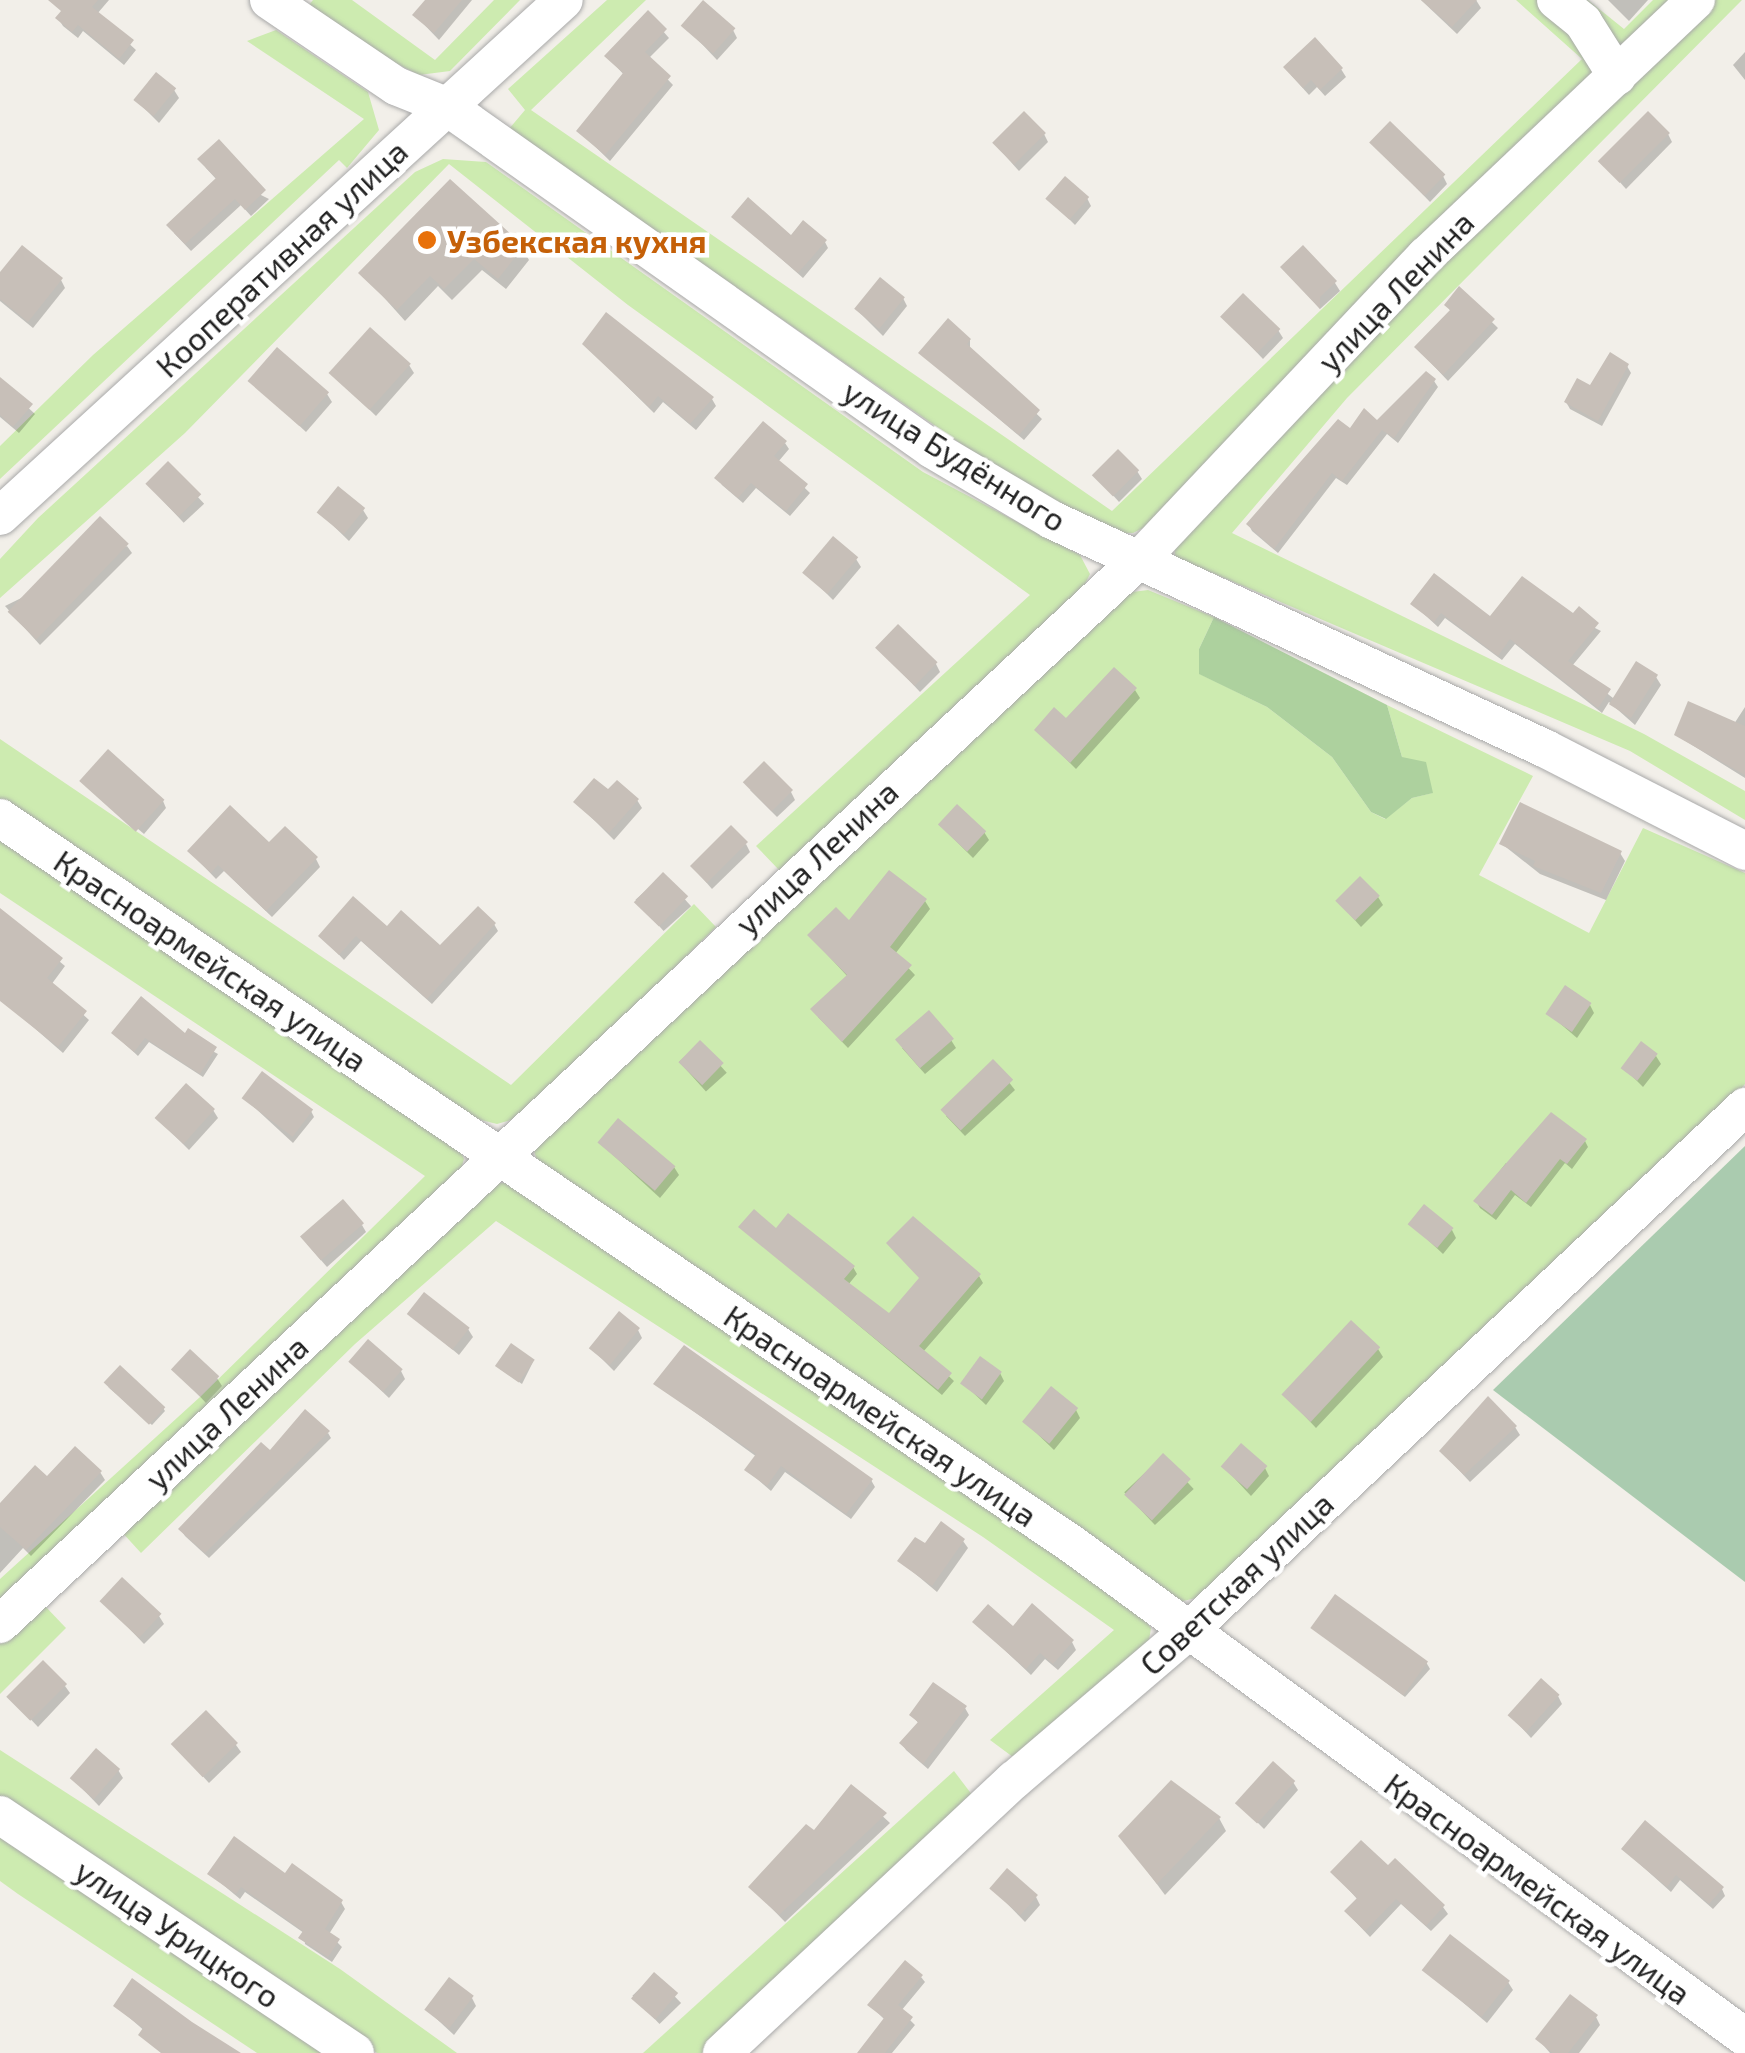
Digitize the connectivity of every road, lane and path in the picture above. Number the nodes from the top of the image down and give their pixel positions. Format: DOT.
graph roads {
  1 [pos="269,0"];
  2 [pos="564,0"];
  3 [pos="1556,0"];
  4 [pos="1696,0"];
  5 [pos="1617,76"];
  6 [pos="446,106"];
  7 [pos="0,516"];
  8 [pos="1142,557"];
  9 [pos="0,818"];
  10 [pos="1745,852"];
  11 [pos="1745,1107"];
  12 [pos="499,1155"];
  13 [pos="0,1624"];
  14 [pos="1186,1632"];
  15 [pos="0,1815"];
  16 [pos="1745,2036"];
  17 [pos="355,2053"];
  18 [pos="722,2053"];
  1 -- 6 [label="street, улица Будённого"];
  2 -- 6 [label="street, Кооперативная улица"];
  3 -- 5 [label="street"];
  4 -- 5 [label="street, улица Ленина"];
  5 -- 8 [label="street, улица Ленина"];
  6 -- 7 [label="street, Кооперативная улица"];
  6 -- 8 [label="street, улица Будённого"];
  8 -- 10 [label="street, улица Будённого"];
  8 -- 12 [label="street, улица Ленина"];
  9 -- 12 [label="street, Красноармейская улица"];
  11 -- 14 [label="street, Советская улица"];
  12 -- 13 [label="street, улица Ленина"];
  12 -- 14 [label="street, Красноармейская улица"];
  14 -- 16 [label="street, Красноармейская улица"];
  14 -- 18 [label="street, Советская улица"];
  15 -- 17 [label="street, улица Урицкого"];
}
